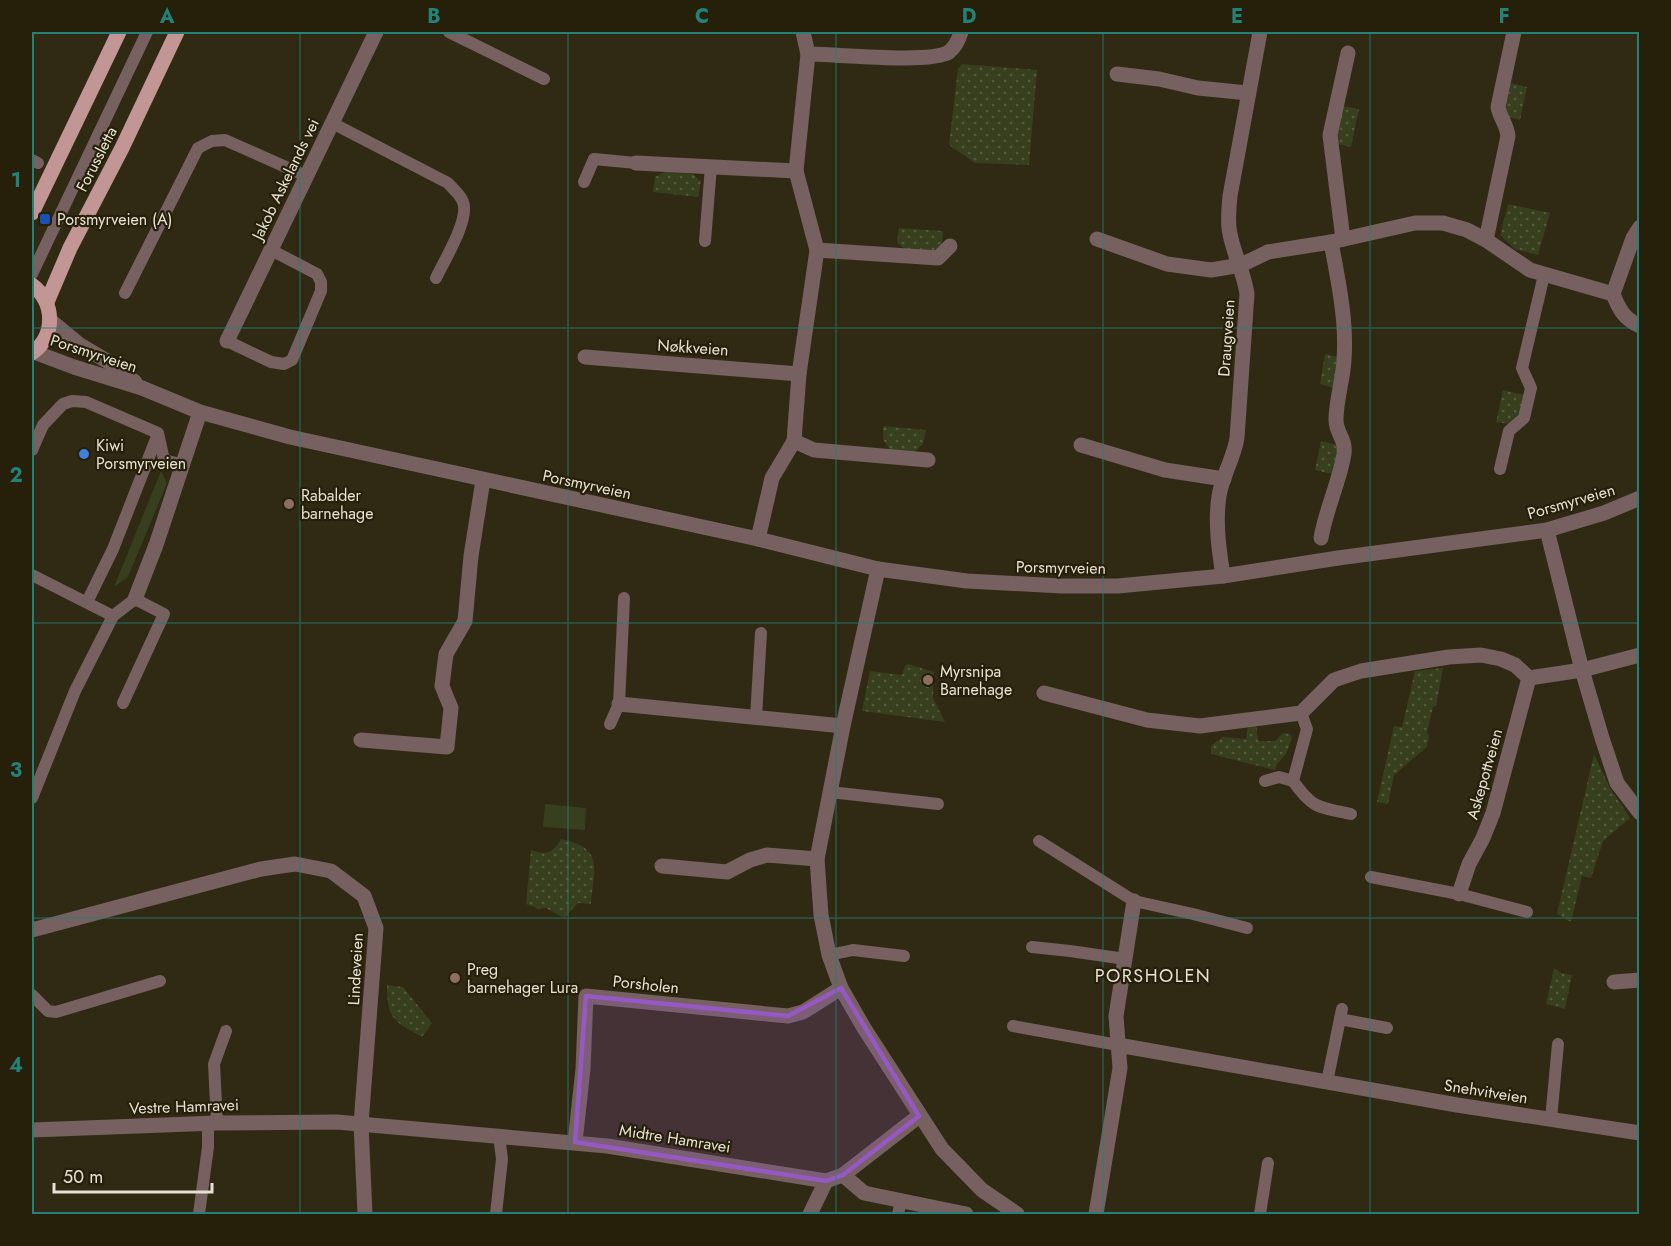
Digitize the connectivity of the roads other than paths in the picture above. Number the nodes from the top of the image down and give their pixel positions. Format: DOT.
graph roads {
  1 [pos="119,32"];
  2 [pos="147,32"];
  3 [pos="177,32"];
  4 [pos="376,32"];
  5 [pos="449,32"];
  6 [pos="803,32"];
  7 [pos="960,32"];
  8 [pos="1260,32"];
  9 [pos="1514,32"];
  10 [pos="1348,53"];
  11 [pos="808,54"];
  12 [pos="1117,74"];
  13 [pos="544,79"];
  14 [pos="1248,93"];
  15 [pos="332,123"];
  16 [pos="636,163"];
  17 [pos="711,166"];
  18 [pos="796,171"];
  19 [pos="306,176"];
  20 [pos="584,182"];
  21 [pos="32,213"];
  22 [pos="1640,227"];
  23 [pos="1097,238"];
  24 [pos="1337,240"];
  25 [pos="1486,240"];
  26 [pos="705,241"];
  27 [pos="950,246"];
  28 [pos="271,250"];
  29 [pos="817,250"];
  30 [pos="1241,265"];
  31 [pos="32,274"];
  32 [pos="1544,275"];
  33 [pos="436,278"];
  34 [pos="32,285"];
  35 [pos="125,293"];
  36 [pos="1613,294"];
  37 [pos="47,302"];
  38 [pos="51,321"];
  39 [pos="1640,326"];
  40 [pos="227,341"];
  41 [pos="33,352"];
  42 [pos="585,357"];
  43 [pos="799,374"];
  44 [pos="142,388"];
  45 [pos="200,412"];
  46 [pos="158,433"];
  47 [pos="794,441"];
  48 [pos="1081,445"];
  49 [pos="32,450"];
  50 [pos="928,460"];
  51 [pos="184,465"];
  52 [pos="1500,469"];
  53 [pos="1224,478"];
  54 [pos="483,480"];
  55 [pos="1640,498"];
  56 [pos="1547,530"];
  57 [pos="1321,538"];
  58 [pos="758,539"];
  59 [pos="878,569"];
  60 [pos="32,575"];
  61 [pos="1223,576"];
  62 [pos="624,598"];
  63 [pos="135,599"];
  64 [pos="87,602"];
  65 [pos="112,616"];
  66 [pos="760,633"];
  67 [pos="1640,655"];
  68 [pos="1582,670"];
  69 [pos="1529,678"];
  70 [pos="1044,693"];
  71 [pos="123,703"];
  72 [pos="619,704"];
  73 [pos="1301,713"];
  74 [pos="756,717"];
  75 [pos="610,724"];
  76 [pos="843,726"];
  77 [pos="361,740"];
  78 [pos="1265,781"];
  79 [pos="1293,781"];
  80 [pos="830,792"];
  81 [pos="32,798"];
  82 [pos="938,804"];
  83 [pos="1640,813"];
  84 [pos="1351,814"];
  85 [pos="1039,841"];
  86 [pos="817,859"];
  87 [pos="662,866"];
  88 [pos="1371,877"];
  89 [pos="1459,894"];
  90 [pos="1134,901"];
  91 [pos="1527,912"];
  92 [pos="1247,928"];
  93 [pos="32,930"];
  94 [pos="1032,947"];
  95 [pos="829,955"];
  96 [pos="904,956"];
  97 [pos="1125,959"];
  98 [pos="1640,980"];
  99 [pos="160,981"];
  100 [pos="1614,982"];
  101 [pos="841,988"];
  102 [pos="32,995"];
  103 [pos="1013,1026"];
  104 [pos="1387,1028"];
  105 [pos="226,1031"];
  106 [pos="1558,1044"];
  107 [pos="1119,1045"];
  108 [pos="1327,1082"];
  109 [pos="919,1116"];
  110 [pos="1551,1119"];
  111 [pos="212,1123"];
  112 [pos="361,1124"];
  113 [pos="32,1130"];
  114 [pos="1640,1133"];
  115 [pos="499,1136"];
  116 [pos="575,1142"];
  117 [pos="1268,1163"];
  118 [pos="843,1175"];
  119 [pos="826,1181"];
  120 [pos="905,1207"];
  121 [pos="1008,1213"];
  122 [pos="199,1215"];
  123 [pos="365,1215"];
  124 [pos="496,1215"];
  125 [pos="810,1215"];
  126 [pos="966,1215"];
  127 [pos="1096,1215"];
  128 [pos="1260,1215"];
  1 -- 21 [label="main road, Forussletta"];
  2 -- 31 [label="lane"];
  3 -- 37 [label="main road, Forussletta"];
  4 -- 15 [label="street, Jakob Askelands vei"];
  5 -- 13 [label="lane"];
  6 -- 11 [label="street"];
  7 -- 11 [label="street"];
  8 -- 14 [label="street, Draugveien"];
  9 -- 25 [label="street"];
  10 -- 24 [label="street"];
  11 -- 18 [label="street"];
  12 -- 14 [label="street"];
  14 -- 30 [label="street, Draugveien"];
  15 -- 19 [label="street, Jakob Askelands vei"];
  15 -- 33 [label="lane"];
  16 -- 17 [label="street"];
  16 -- 20 [label="lane"];
  17 -- 18 [label="street"];
  17 -- 26 [label="lane"];
  18 -- 29 [label="street"];
  19 -- 28 [label="street, Jakob Askelands vei"];
  19 -- 35 [label="lane"];
  22 -- 36 [label="street"];
  23 -- 30 [label="street"];
  24 -- 25 [label="street"];
  24 -- 30 [label="street"];
  24 -- 57 [label="street"];
  25 -- 32 [label="street"];
  27 -- 29 [label="street"];
  28 -- 40 [label="street, Jakob Askelands vei"];
  28 -- 40 [label="lane"];
  29 -- 43 [label="street"];
  30 -- 53 [label="street, Draugveien"];
  32 -- 36 [label="street"];
  32 -- 52 [label="lane"];
  34 -- 37 [label="main road"];
  36 -- 39 [label="street"];
  37 -- 38 [label="main road"];
  38 -- 41 [label="main road"];
  38 -- 44 [label="street, Porsmyrveien"];
  41 -- 44 [label="street, Porsmyrveien"];
  42 -- 43 [label="street, Nøkkveien"];
  43 -- 47 [label="street"];
  44 -- 45 [label="street, Porsmyrveien"];
  45 -- 51 [label="street"];
  45 -- 54 [label="street, Porsmyrveien"];
  46 -- 49 [label="lane"];
  46 -- 51 [label="lane"];
  46 -- 64 [label="lane"];
  47 -- 50 [label="street"];
  47 -- 58 [label="street"];
  48 -- 53 [label="street"];
  51 -- 63 [label="street"];
  53 -- 61 [label="street, Draugveien"];
  54 -- 58 [label="street, Porsmyrveien"];
  54 -- 77 [label="street"];
  55 -- 56 [label="street, Porsmyrveien"];
  56 -- 61 [label="street, Porsmyrveien"];
  56 -- 68 [label="street"];
  58 -- 59 [label="street, Porsmyrveien"];
  59 -- 61 [label="street, Porsmyrveien"];
  59 -- 76 [label="street"];
  60 -- 64 [label="lane"];
  62 -- 72 [label="lane"];
  63 -- 65 [label="lane"];
  63 -- 71 [label="lane"];
  64 -- 65 [label="lane"];
  65 -- 81 [label="lane"];
  66 -- 74 [label="lane"];
  67 -- 68 [label="street"];
  68 -- 69 [label="street"];
  68 -- 83 [label="street"];
  69 -- 73 [label="street"];
  69 -- 89 [label="street, Askepottveien"];
  70 -- 73 [label="street"];
  72 -- 74 [label="street"];
  72 -- 75 [label="lane"];
  73 -- 79 [label="lane"];
  74 -- 76 [label="street"];
  76 -- 80 [label="street"];
  78 -- 79 [label="lane"];
  79 -- 84 [label="lane"];
  80 -- 82 [label="lane"];
  80 -- 86 [label="street"];
  85 -- 90 [label="lane"];
  86 -- 87 [label="street"];
  86 -- 95 [label="street"];
  88 -- 89 [label="lane"];
  89 -- 91 [label="lane"];
  90 -- 92 [label="lane"];
  90 -- 97 [label="street"];
  93 -- 112 [label="street, Lindeveien"];
  94 -- 97 [label="lane"];
  95 -- 96 [label="lane"];
  95 -- 101 [label="street"];
  97 -- 107 [label="street"];
  98 -- 100 [label="street"];
  99 -- 102 [label="lane"];
  101 -- 109 [label="street"];
  101 -- 116 [label="street, Porsholen"];
  103 -- 107 [label="lane"];
  104 -- 108 [label="lane"];
  105 -- 111 [label="lane"];
  106 -- 110 [label="lane"];
  107 -- 108 [label="street, Snehvitveien"];
  107 -- 127 [label="street"];
  108 -- 110 [label="street, Snehvitveien"];
  109 -- 118 [label="street, Midtre Hamravei"];
  109 -- 121 [label="street"];
  110 -- 114 [label="street, Snehvitveien"];
  111 -- 112 [label="street, Vestre Hamravei"];
  111 -- 113 [label="street, Vestre Hamravei"];
  111 -- 122 [label="lane"];
  112 -- 115 [label="street, Midtre Hamravei"];
  112 -- 123 [label="street, Lindeveien"];
  115 -- 116 [label="street, Midtre Hamravei"];
  115 -- 124 [label="lane"];
  116 -- 119 [label="street, Midtre Hamravei"];
  117 -- 128 [label="lane"];
  118 -- 119 [label="street, Midtre Hamravei"];
  118 -- 120 [label="street"];
  119 -- 125 [label="street"];
  120 -- 126 [label="street"];
}
